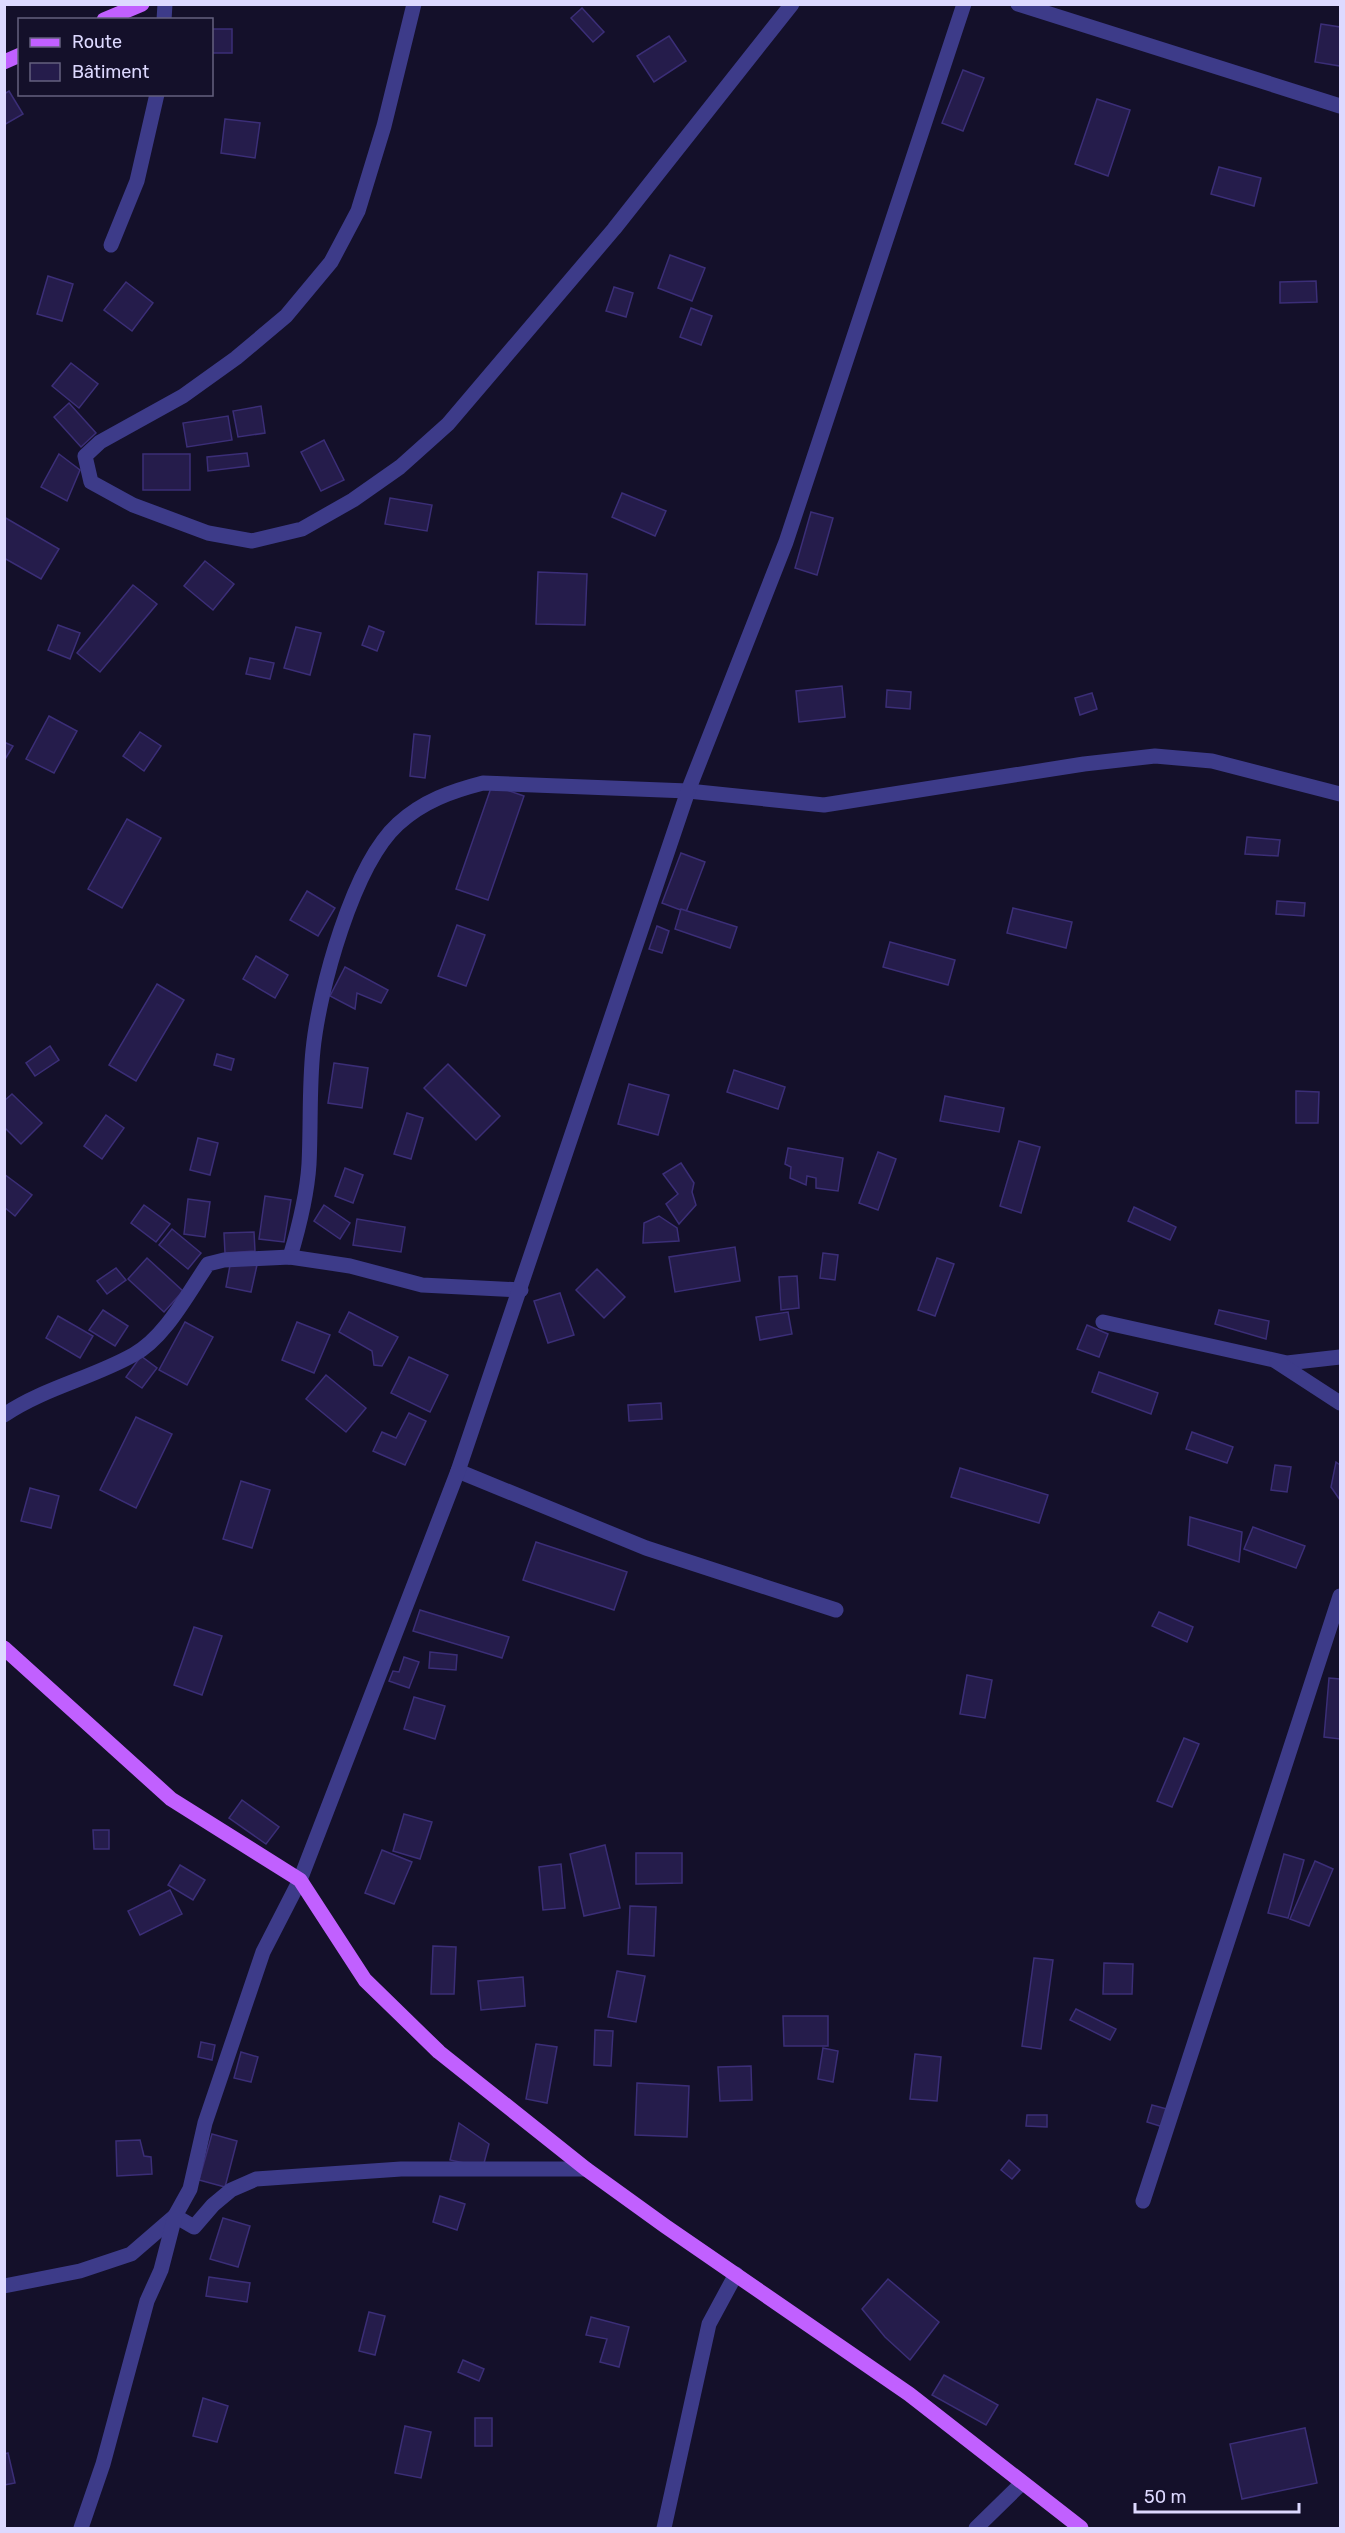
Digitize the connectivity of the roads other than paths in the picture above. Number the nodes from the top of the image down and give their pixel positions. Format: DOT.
graph roads {
  1 [pos="142,4"];
  2 [pos="414,4"];
  3 [pos="792,4"];
  4 [pos="964,4"];
  5 [pos="1018,4"];
  6 [pos="109,18"];
  7 [pos="18,56"];
  8 [pos="4,62"];
  9 [pos="158,96"];
  10 [pos="1341,106"];
  11 [pos="111,245"];
  12 [pos="688,791"];
  13 [pos="1341,794"];
  14 [pos="290,1257"];
  15 [pos="521,1290"];
  16 [pos="1103,1322"];
  17 [pos="1341,1357"];
  18 [pos="1274,1360"];
  19 [pos="1341,1403"];
  20 [pos="4,1415"];
  21 [pos="458,1471"];
  22 [pos="1341,1596"];
  23 [pos="836,1610"];
  24 [pos="4,1648"];
  25 [pos="300,1880"];
  26 [pos="586,2169"];
  27 [pos="1143,2201"];
  28 [pos="175,2216"];
  29 [pos="736,2274"];
  30 [pos="4,2286"];
  31 [pos="1022,2483"];
  32 [pos="81,2529"];
  33 [pos="664,2529"];
  34 [pos="976,2529"];
  35 [pos="1081,2529"];
  1 -- 6 [label="main road"];
  2 -- 3 [label="street"];
  4 -- 12 [label="street"];
  5 -- 10 [label="street"];
  7 -- 8 [label="main road"];
  9 -- 11 [label="street"];
  12 -- 13 [label="street"];
  12 -- 14 [label="street"];
  12 -- 15 [label="street"];
  14 -- 15 [label="street"];
  14 -- 20 [label="street"];
  15 -- 21 [label="street"];
  16 -- 18 [label="street"];
  17 -- 18 [label="street"];
  18 -- 19 [label="street"];
  21 -- 23 [label="street"];
  21 -- 25 [label="street"];
  22 -- 27 [label="street"];
  24 -- 25 [label="main road"];
  25 -- 26 [label="main road"];
  25 -- 28 [label="street"];
  26 -- 28 [label="street"];
  26 -- 29 [label="main road"];
  28 -- 30 [label="street"];
  28 -- 32 [label="street"];
  29 -- 31 [label="main road"];
  29 -- 33 [label="street"];
  31 -- 34 [label="street"];
  31 -- 35 [label="main road"];
}
